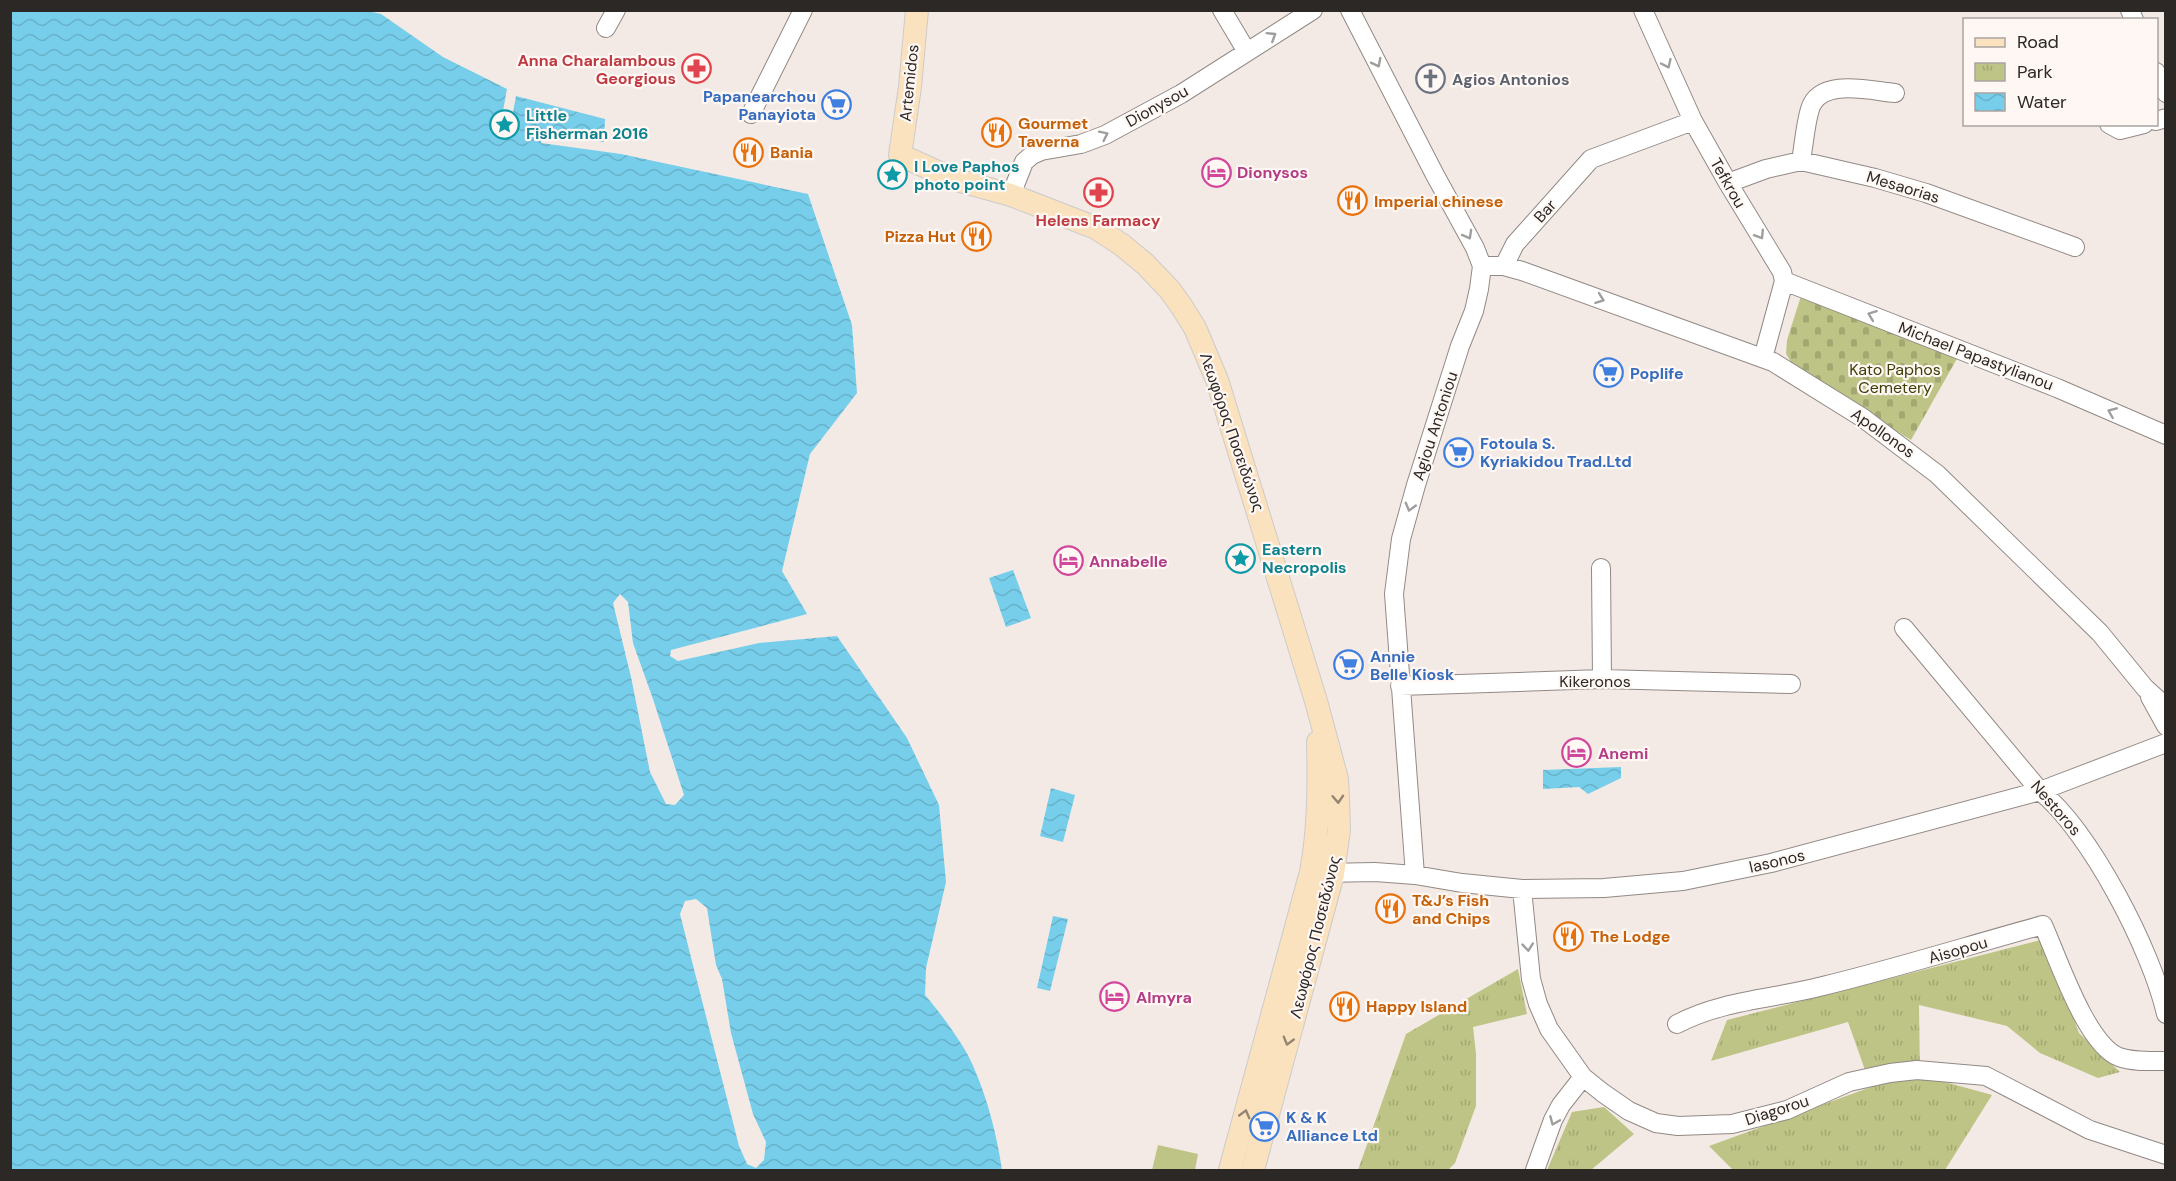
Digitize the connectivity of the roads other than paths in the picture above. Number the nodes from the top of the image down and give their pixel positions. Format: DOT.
graph roads {
  1 [pos="616,10"];
  2 [pos="803,10"];
  3 [pos="917,10"];
  4 [pos="1222,10"];
  5 [pos="1313,10"];
  6 [pos="1350,10"];
  7 [pos="1643,10"];
  8 [pos="606,28"];
  9 [pos="1247,52"];
  10 [pos="2158,74"];
  11 [pos="1895,93"];
  12 [pos="2166,93"];
  13 [pos="751,114"];
  14 [pos="1693,121"];
  15 [pos="2113,126"];
  16 [pos="2136,126"];
  17 [pos="900,155"];
  18 [pos="1801,161"];
  19 [pos="1728,183"];
  20 [pos="1011,195"];
  21 [pos="2075,247"];
  22 [pos="1482,266"];
  23 [pos="1504,266"];
  24 [pos="1784,281"];
  25 [pos="1763,358"];
  26 [pos="2166,435"];
  27 [pos="1601,568"];
  28 [pos="1904,628"];
  29 [pos="1602,680"];
  30 [pos="1791,684"];
  31 [pos="1400,686"];
  32 [pos="2145,688"];
  33 [pos="2166,707"];
  34 [pos="2166,726"];
  35 [pos="2166,743"];
  36 [pos="2040,790"];
  37 [pos="1323,866"];
  38 [pos="1415,875"];
  39 [pos="1522,889"];
  40 [pos="2166,1014"];
  41 [pos="1677,1024"];
  42 [pos="2166,1061"];
  43 [pos="1583,1077"];
  44 [pos="2165,1152"];
  45 [pos="1230,1170"];
  46 [pos="1253,1170"];
  47 [pos="1535,1170"];
  1 -- 8 [label="street"];
  2 -- 13 [label="street"];
  3 -- 17 [label="main road, Artemidos"];
  4 -- 9 [label="street"];
  9 -- 5 [label="street, Dionysou, one-way"];
  6 -- 22 [label="street, one-way"];
  7 -- 14 [label="street, Tefkrou, one-way"];
  20 -- 9 [label="street, Dionysou, one-way"];
  10 -- 12 [label="street"];
  11 -- 18 [label="street"];
  14 -- 19 [label="street, Tefkrou"];
  14 -- 23 [label="street, Bar"];
  15 -- 16 [label="street"];
  17 -- 20 [label="main road, Λεωφόρος Ποσειδώνος"];
  18 -- 19 [label="street, Mesaorias"];
  18 -- 21 [label="street, Mesaorias"];
  19 -- 24 [label="street, Tefkrou, one-way"];
  20 -- 37 [label="main road, Λεωφόρος Ποσειδώνος"];
  22 -- 23 [label="street, Apollonos"];
  22 -- 31 [label="street, Agiou Antoniou, one-way"];
  23 -- 25 [label="street, Apollonos, one-way"];
  24 -- 25 [label="street"];
  26 -- 24 [label="street, Michael Papastylianou, one-way"];
  25 -- 32 [label="street, Apollonos"];
  27 -- 29 [label="street"];
  28 -- 36 [label="street, Nestoros"];
  29 -- 30 [label="street, Kikeronos"];
  29 -- 31 [label="street, Kikeronos"];
  31 -- 38 [label="street, Agiou Antoniou"];
  32 -- 33 [label="street, Apollonos"];
  32 -- 34 [label="street, Apollonos"];
  35 -- 36 [label="street, Iasonos"];
  36 -- 39 [label="street, Iasonos"];
  36 -- 40 [label="street, Nestoros"];
  37 -- 38 [label="street, Iasonos"];
  45 -- 37 [label="main road, Λεωφόρος Ποσειδώνος, one-way"];
  37 -- 46 [label="main road, Λεωφόρος Ποσειδώνος, one-way"];
  38 -- 39 [label="street, Iasonos"];
  39 -- 43 [label="street, Diagorou, one-way"];
  41 -- 42 [label="street, Aisopou"];
  43 -- 44 [label="street, Diagorou"];
  43 -- 47 [label="street, one-way"];
}
